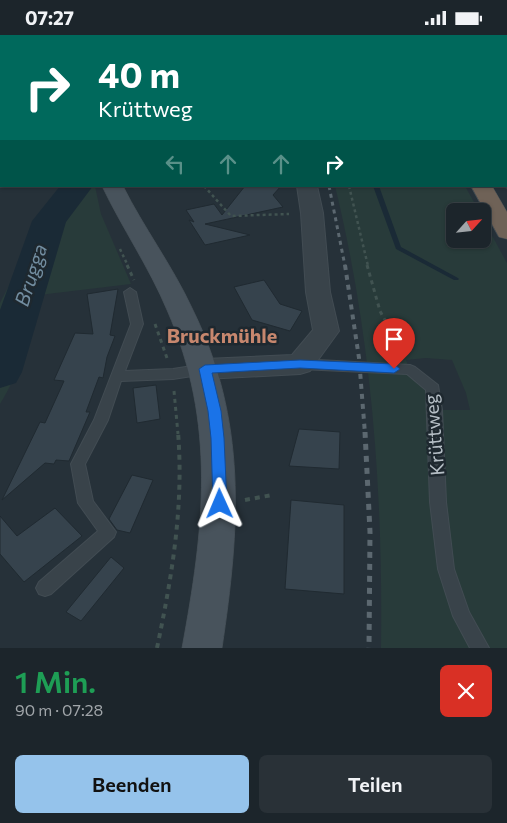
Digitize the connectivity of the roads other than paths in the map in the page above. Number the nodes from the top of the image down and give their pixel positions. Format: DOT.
graph roads {
  1 [pos="113,187"];
  2 [pos="307,187"];
  3 [pos="482,187"];
  4 [pos="507,232"];
  5 [pos="130,292"];
  6 [pos="300,364"];
  7 [pos="205,369"];
  8 [pos="116,376"];
  9 [pos="45,588"];
  10 [pos="202,648"];
  11 [pos="480,648"];
  1 -- 7 [label="street"];
  2 -- 6 [label="street"];
  3 -- 4 [label="highway"];
  5 -- 8 [label="lane"];
  6 -- 7 [label="street, Krüttweg"];
  6 -- 11 [label="lane, Krüttweg"];
  7 -- 8 [label="lane"];
  7 -- 10 [label="street"];
  8 -- 9 [label="lane"];
}
